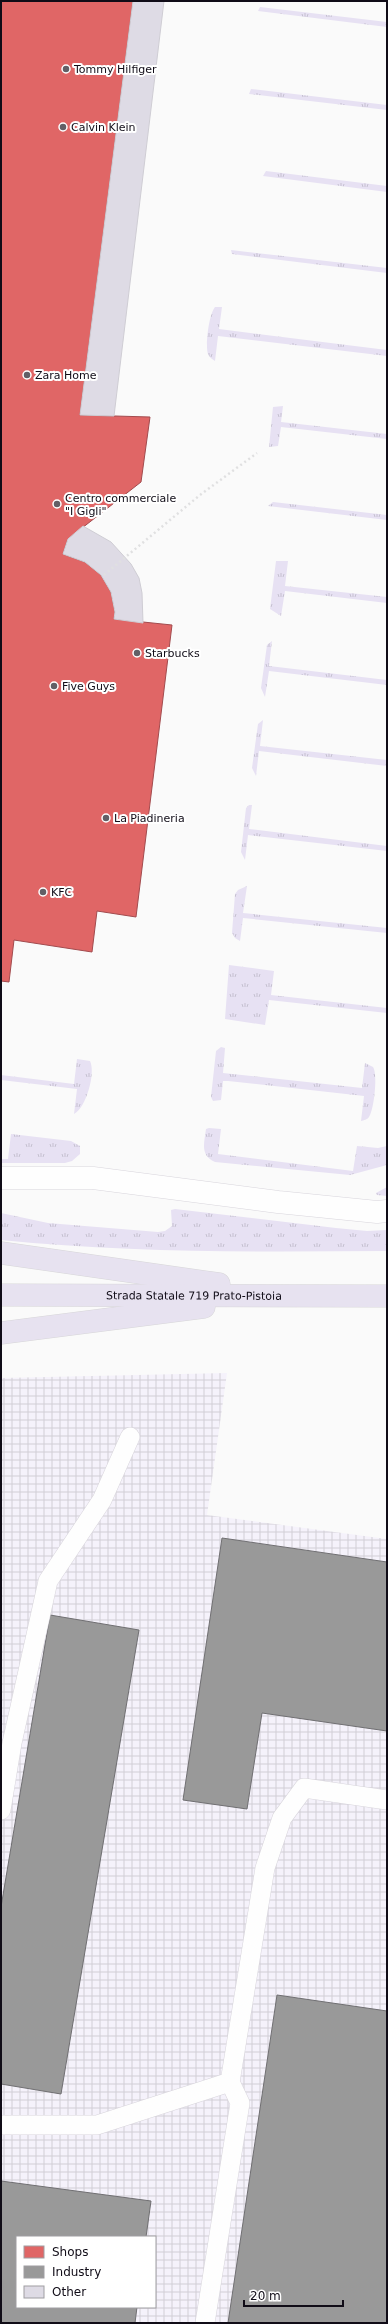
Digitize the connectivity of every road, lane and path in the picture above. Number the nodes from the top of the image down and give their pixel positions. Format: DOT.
graph roads {
  1 [pos="257,453"];
  2 [pos="104,575"];
  3 [pos="1,1178"];
  4 [pos="387,1211"];
  5 [pos="1,1253"];
  6 [pos="1,1295"];
  7 [pos="297,1295"];
  8 [pos="387,1296"];
  9 [pos="1,1333"];
  10 [pos="130,1436"];
  11 [pos="387,1800"];
  12 [pos="1,1810"];
  13 [pos="230,2082"];
  14 [pos="1,2125"];
  15 [pos="205,2323"];
  1 -- 2 [label="path"];
  3 -- 4 [label="street"];
  5 -- 7 [label="highway"];
  6 -- 7 [label="highway, Strada Statale 719 Prato-Pistoia"];
  7 -- 8 [label="highway, Strada Statale 719 Prato-Pistoia"];
  7 -- 9 [label="highway"];
  10 -- 12 [label="lane"];
  11 -- 13 [label="lane"];
  13 -- 14 [label="lane"];
  13 -- 15 [label="lane"];
}
